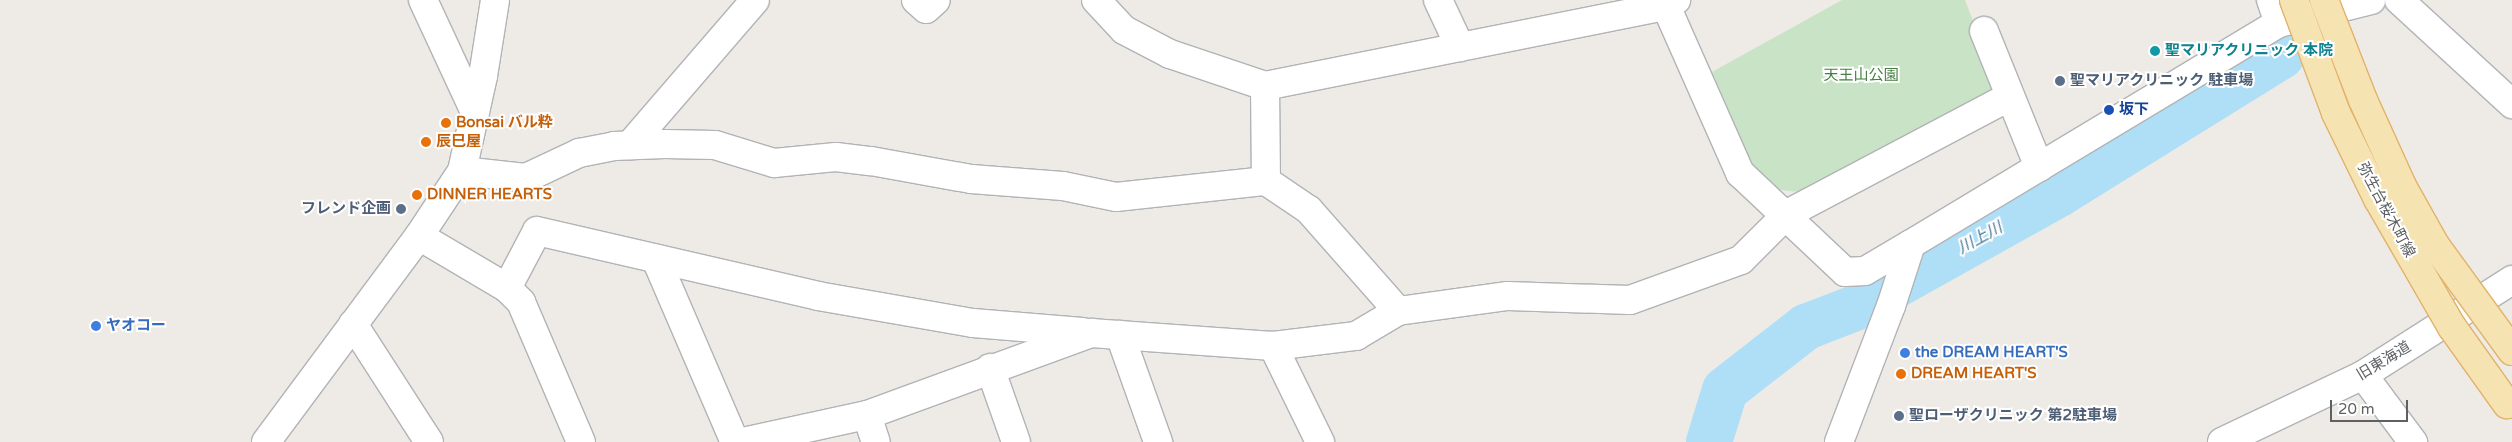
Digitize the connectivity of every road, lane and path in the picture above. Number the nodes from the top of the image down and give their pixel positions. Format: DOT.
graph roads {
  1 [pos="423,0"];
  2 [pos="495,0"];
  3 [pos="755,0"];
  4 [pos="916,0"];
  5 [pos="936,0"];
  6 [pos="1096,0"];
  7 [pos="1438,0"];
  8 [pos="2399,0"];
  9 [pos="2358,2"];
  10 [pos="1671,3"];
  11 [pos="2309,5"];
  12 [pos="2275,12"];
  13 [pos="1984,31"];
  14 [pos="1460,47"];
  15 [pos="1265,86"];
  16 [pos="2009,97"];
  17 [pos="2512,104"];
  18 [pos="475,112"];
  19 [pos="630,145"];
  20 [pos="2039,167"];
  21 [pos="462,171"];
  22 [pos="1266,182"];
  23 [pos="1787,214"];
  24 [pos="418,236"];
  25 [pos="1908,250"];
  26 [pos="656,259"];
  27 [pos="2512,280"];
  28 [pos="507,288"];
  29 [pos="1398,311"];
  30 [pos="2455,316"];
  31 [pos="353,324"];
  32 [pos="1092,333"];
  33 [pos="1120,335"];
  34 [pos="1273,346"];
  35 [pos="2512,351"];
  36 [pos="990,368"];
  37 [pos="2364,375"];
  38 [pos="2507,404"];
  39 [pos="867,415"];
  40 [pos="266,442"];
  41 [pos="429,442"];
  42 [pos="581,442"];
  43 [pos="735,442"];
  44 [pos="743,442"];
  45 [pos="876,442"];
  46 [pos="1016,442"];
  47 [pos="1158,442"];
  48 [pos="1320,442"];
  49 [pos="1839,442"];
  50 [pos="2222,442"];
  51 [pos="2413,442"];
  1 -- 18 [label="street"];
  2 -- 18 [label="street"];
  3 -- 19 [label="street"];
  4 -- 5 [label="street"];
  6 -- 15 [label="street"];
  7 -- 14 [label="street"];
  8 -- 17 [label="street"];
  9 -- 11 [label="street"];
  10 -- 14 [label="street"];
  10 -- 23 [label="street"];
  11 -- 12 [label="street"];
  11 -- 30 [label="street"];
  11 -- 35 [label="main road, 弥生台桜木町線, bridge"];
  11 -- 38 [label="main road, 弥生台桜木町線, bridge"];
  12 -- 20 [label="street"];
  13 -- 16 [label="street"];
  14 -- 15 [label="street"];
  15 -- 22 [label="street"];
  16 -- 20 [label="street"];
  16 -- 23 [label="street"];
  18 -- 21 [label="street"];
  19 -- 21 [label="street"];
  19 -- 22 [label="street"];
  20 -- 25 [label="street"];
  21 -- 24 [label="street"];
  22 -- 29 [label="street"];
  23 -- 25 [label="street"];
  23 -- 29 [label="street"];
  24 -- 28 [label="street"];
  24 -- 31 [label="street"];
  25 -- 49 [label="street"];
  26 -- 28 [label="street"];
  26 -- 32 [label="street"];
  26 -- 43 [label="street"];
  27 -- 30 [label="street, 旧東海道"];
  28 -- 42 [label="street"];
  29 -- 34 [label="street"];
  30 -- 37 [label="street, 旧東海道"];
  31 -- 40 [label="street"];
  31 -- 41 [label="street"];
  32 -- 33 [label="street"];
  32 -- 36 [label="street"];
  33 -- 34 [label="street"];
  33 -- 47 [label="street"];
  34 -- 48 [label="street"];
  36 -- 39 [label="street"];
  36 -- 46 [label="street"];
  37 -- 50 [label="street, 旧東海道"];
  37 -- 51 [label="street"];
  39 -- 44 [label="street"];
  39 -- 45 [label="street"];
}
